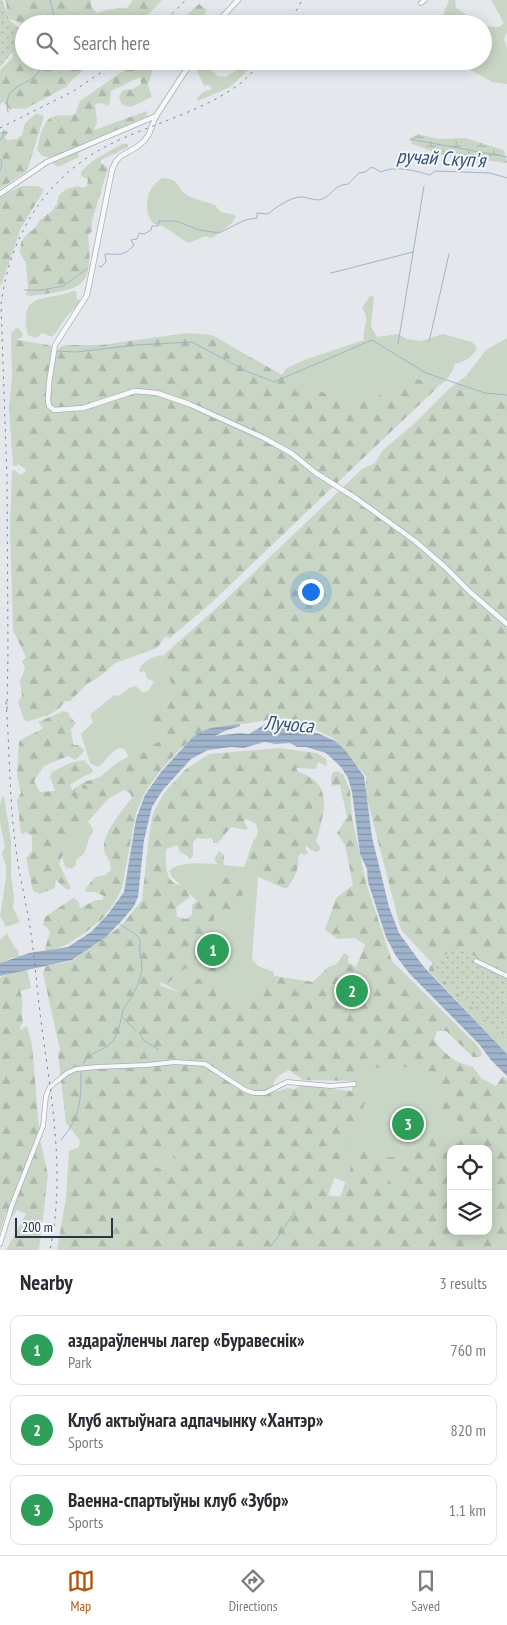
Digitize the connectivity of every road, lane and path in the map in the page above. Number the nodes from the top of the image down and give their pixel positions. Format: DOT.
graph roads {
  1 [pos="238,0"];
  2 [pos="224,15"];
  3 [pos="186,70"];
  4 [pos="156,116"];
  5 [pos="0,194"];
  6 [pos="507,624"];
  7 [pos="476,961"];
  8 [pos="507,976"];
  9 [pos="354,1084"];
  10 [pos="0,1244"];
  1 -- 2 [label="street"];
  3 -- 4 [label="street"];
  4 -- 5 [label="street"];
  4 -- 6 [label="street"];
  7 -- 8 [label="street"];
  9 -- 10 [label="street"];
}
